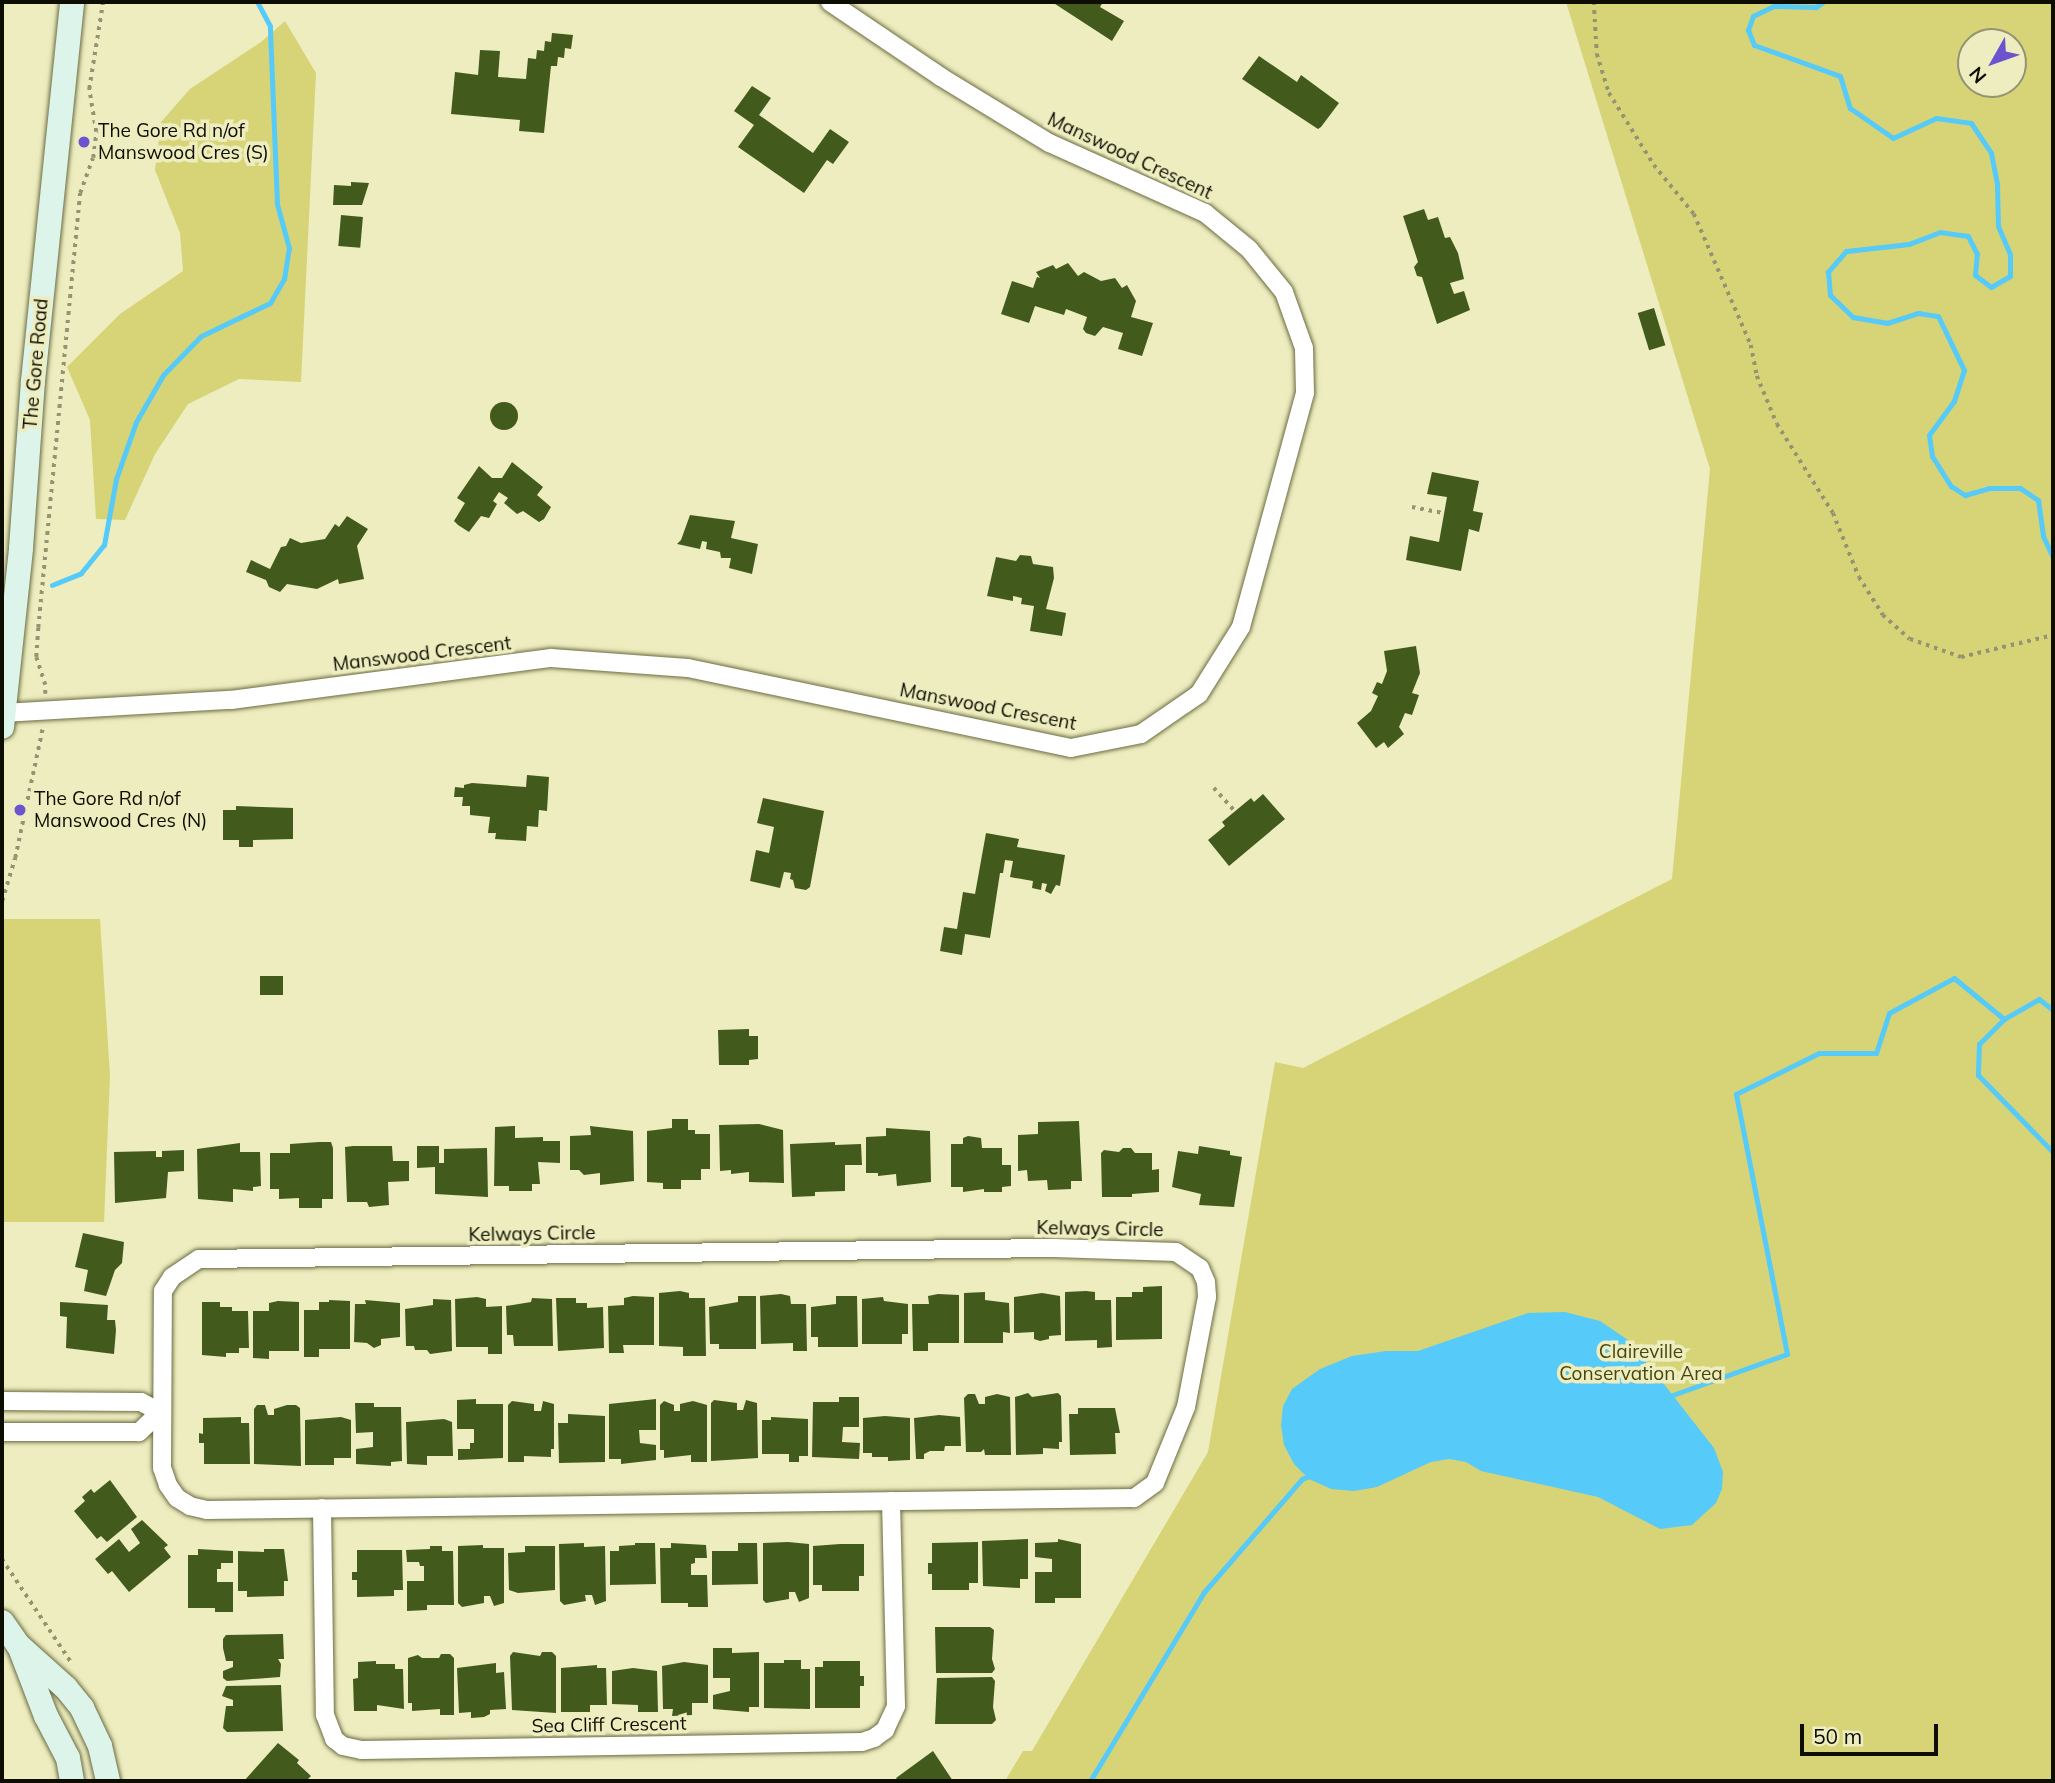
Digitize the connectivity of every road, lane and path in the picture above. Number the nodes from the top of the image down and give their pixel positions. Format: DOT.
graph roads {
  1 [pos="72,2"];
  2 [pos="103,2"];
  3 [pos="830,2"];
  4 [pos="1594,2"];
  5 [pos="1412,507"];
  6 [pos="1444,513"];
  7 [pos="2053,635"];
  8 [pos="45,685"];
  9 [pos="3,720"];
  10 [pos="43,736"];
  11 [pos="1214,788"];
  12 [pos="1235,811"];
  13 [pos="2,901"];
  14 [pos="2,1401"];
  15 [pos="160,1412"];
  16 [pos="2,1432"];
  17 [pos="891,1501"];
  18 [pos="323,1508"];
  19 [pos="2,1622"];
  20 [pos="18,1644"];
  21 [pos="72,1781"];
  22 [pos="108,1781"];
  1 -- 9 [label="main road, The Gore Road"];
  2 -- 8 [label="path"];
  3 -- 9 [label="street, Manswood Crescent"];
  4 -- 7 [label="path"];
  5 -- 6 [label="path"];
  10 -- 13 [label="path"];
  11 -- 12 [label="path"];
  14 -- 15 [label="street"];
  15 -- 16 [label="street"];
  15 -- 17 [label="street, Kelways Circle"];
  15 -- 18 [label="street, Kelways Circle"];
  17 -- 18 [label="street, Kelways Circle"];
  17 -- 18 [label="street, Sea Cliff Crescent"];
  19 -- 20 [label="main road"];
  20 -- 21 [label="main road"];
  20 -- 22 [label="main road"];
}
